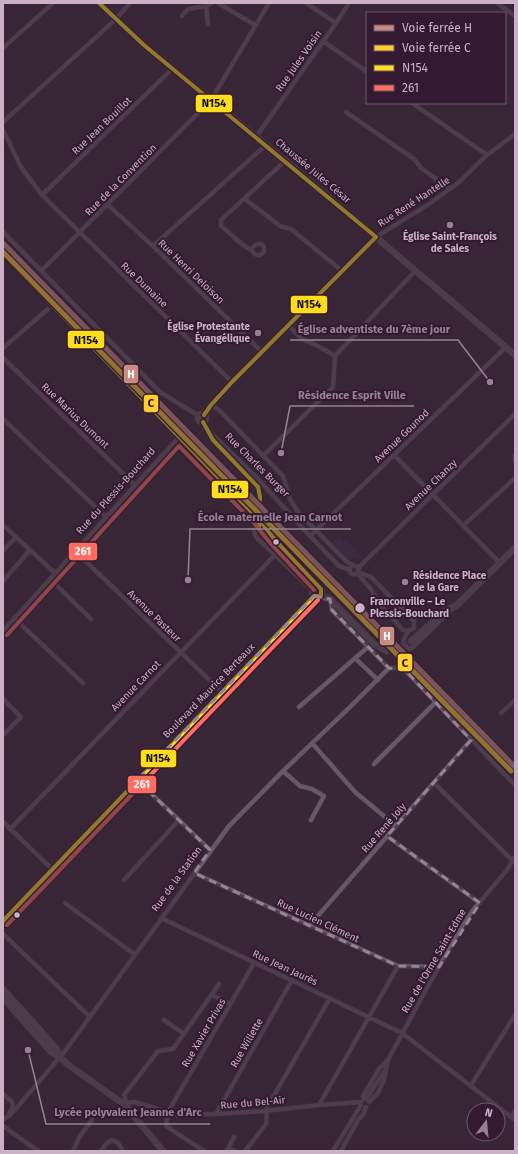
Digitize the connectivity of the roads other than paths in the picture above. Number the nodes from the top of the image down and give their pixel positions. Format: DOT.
graph roads {
  1 [pos="53,3"];
  2 [pos="99,3"];
  3 [pos="130,3"];
  4 [pos="212,3"];
  5 [pos="218,3"];
  6 [pos="269,3"];
  7 [pos="306,3"];
  8 [pos="349,3"];
  9 [pos="497,3"];
  10 [pos="206,6"];
  11 [pos="182,16"];
  12 [pos="515,16"];
  13 [pos="116,19"];
  14 [pos="336,22"];
  15 [pos="208,24"];
  16 [pos="255,25"];
  17 [pos="323,41"];
  18 [pos="3,48"];
  19 [pos="173,68"];
  20 [pos="366,71"];
  21 [pos="211,100"];
  22 [pos="413,104"];
  23 [pos="346,112"];
  24 [pos="3,122"];
  25 [pos="3,130"];
  26 [pos="515,134"];
  27 [pos="256,138"];
  28 [pos="508,139"];
  29 [pos="515,141"];
  30 [pos="266,145"];
  31 [pos="487,155"];
  32 [pos="285,161"];
  33 [pos="450,189"];
  34 [pos="42,195"];
  35 [pos="245,199"];
  36 [pos="108,205"];
  37 [pos="3,232"];
  38 [pos="80,233"];
  39 [pos="376,237"];
  40 [pos="153,246"];
  41 [pos="252,250"];
  42 [pos="42,270"];
  43 [pos="416,270"];
  44 [pos="342,271"];
  45 [pos="48,309"];
  46 [pos="289,326"];
  47 [pos="506,347"];
  48 [pos="3,348"];
  49 [pos="262,352"];
  50 [pos="515,355"];
  51 [pos="335,356"];
  52 [pos="3,358"];
  53 [pos="232,382"];
  54 [pos="133,388"];
  55 [pos="211,405"];
  56 [pos="515,414"];
  57 [pos="202,416"];
  58 [pos="3,419"];
  59 [pos="210,433"];
  60 [pos="179,437"];
  61 [pos="394,455"];
  62 [pos="515,455"];
  63 [pos="263,456"];
  64 [pos="515,461"];
  65 [pos="515,478"];
  66 [pos="135,485"];
  67 [pos="258,487"];
  68 [pos="432,494"];
  69 [pos="106,517"];
  70 [pos="259,519"];
  71 [pos="3,525"];
  72 [pos="463,526"];
  73 [pos="259,527"];
  74 [pos="316,530"];
  75 [pos="310,536"];
  76 [pos="16,538"];
  77 [pos="515,548"];
  78 [pos="30,550"];
  79 [pos="3,551"];
  80 [pos="75,551"];
  81 [pos="275,555"];
  82 [pos="499,562"];
  83 [pos="353,565"];
  84 [pos="350,570"];
  85 [pos="358,571"];
  86 [pos="55,574"];
  87 [pos="50,579"];
  88 [pos="3,581"];
  89 [pos="316,591"];
  90 [pos="331,600"];
  91 [pos="453,608"];
  92 [pos="14,618"];
  93 [pos="91,619"];
  94 [pos="3,631"];
  95 [pos="408,631"];
  96 [pos="411,641"];
  97 [pos="368,647"];
  98 [pos="386,651"];
  99 [pos="180,653"];
  100 [pos="356,659"];
  101 [pos="389,668"];
  102 [pos="378,680"];
  103 [pos="82,683"];
  104 [pos="222,692"];
  105 [pos="3,699"];
  106 [pos="515,701"];
  107 [pos="436,702"];
  108 [pos="299,707"];
  109 [pos="501,713"];
  110 [pos="3,736"];
  111 [pos="471,740"];
  112 [pos="312,744"];
  113 [pos="374,764"];
  114 [pos="282,771"];
  115 [pos="137,780"];
  116 [pos="434,783"];
  117 [pos="515,785"];
  118 [pos="179,820"];
  119 [pos="311,820"];
  120 [pos="3,822"];
  121 [pos="396,826"];
  122 [pos="10,829"];
  123 [pos="387,836"];
  124 [pos="210,850"];
  125 [pos="514,859"];
  126 [pos="52,869"];
  127 [pos="194,873"];
  128 [pos="124,880"];
  129 [pos="64,903"];
  130 [pos="480,903"];
  131 [pos="161,918"];
  132 [pos="3,921"];
  133 [pos="309,926"];
  134 [pos="3,934"];
  135 [pos="134,954"];
  136 [pos="254,962"];
  137 [pos="398,966"];
  138 [pos="439,967"];
  139 [pos="292,980"];
  140 [pos="219,984"];
  141 [pos="3,988"];
  142 [pos="212,994"];
  143 [pos="3,998"];
  144 [pos="330,998"];
  145 [pos="230,1004"];
  146 [pos="515,1015"];
  147 [pos="90,1017"];
  148 [pos="370,1017"];
  149 [pos="164,1020"];
  150 [pos="402,1033"];
  151 [pos="184,1034"];
  152 [pos="60,1057"];
  153 [pos="388,1060"];
  154 [pos="471,1086"];
  155 [pos="3,1094"];
  156 [pos="24,1099"];
  157 [pos="12,1102"];
  158 [pos="364,1103"];
  159 [pos="125,1104"];
  160 [pos="319,1105"];
  161 [pos="266,1111"];
  162 [pos="515,1111"];
  163 [pos="168,1112"];
  164 [pos="216,1114"];
  165 [pos="511,1117"];
  166 [pos="5,1118"];
  167 [pos="92,1120"];
  168 [pos="515,1120"];
  169 [pos="3,1126"];
  170 [pos="234,1138"];
  171 [pos="227,1150"];
  172 [pos="38,1151"];
  173 [pos="73,1151"];
  174 [pos="101,1151"];
  175 [pos="123,1151"];
  176 [pos="163,1151"];
  177 [pos="204,1151"];
  178 [pos="235,1151"];
  179 [pos="245,1151"];
  180 [pos="333,1151"];
  181 [pos="341,1151"];
  1 -- 18 [label="street"];
  2 -- 13 [label="street, Chaussée Jules César"];
  3 -- 13 [label="street"];
  4 -- 10 [label="street"];
  5 -- 16 [label="street"];
  6 -- 16 [label="street, Rue de la Convention"];
  7 -- 14 [label="street"];
  8 -- 14 [label="street, Rue Jules Voisin"];
  9 -- 12 [label="street"];
  10 -- 11 [label="street"];
  10 -- 15 [label="street"];
  13 -- 19 [label="street, Chaussée Jules César"];
  13 -- 24 [label="street"];
  14 -- 17 [label="street, Rue Jules Voisin"];
  16 -- 21 [label="street, Rue de la Convention"];
  17 -- 20 [label="street"];
  17 -- 27 [label="street, Rue Jules Voisin"];
  19 -- 21 [label="street, Chaussée Jules César"];
  19 -- 34 [label="street, Rue Jean Bouillot"];
  21 -- 27 [label="street, Chaussée Jules César"];
  21 -- 36 [label="street, Rue de la Convention"];
  22 -- 31 [label="street"];
  23 -- 33 [label="street"];
  25 -- 34 [label="street, Rue Dumaine"];
  26 -- 28 [label="street, Rue René Hantelle"];
  27 -- 30 [label="street, Chaussée Jules César"];
  28 -- 29 [label="street"];
  28 -- 31 [label="street, Rue René Hantelle"];
  30 -- 32 [label="street, Chaussée Jules César"];
  30 -- 40 [label="street"];
  31 -- 33 [label="street, Rue René Hantelle"];
  32 -- 35 [label="street"];
  32 -- 39 [label="street, Chaussée Jules César"];
  33 -- 39 [label="street, Rue René Hantelle"];
  34 -- 38 [label="street, Rue Dumaine"];
  35 -- 41 [label="street"];
  35 -- 44 [label="street"];
  36 -- 38 [label="street, Rue de la Convention"];
  36 -- 40 [label="street, Rue Henri Deloison"];
  37 -- 42 [label="street"];
  38 -- 42 [label="street, Rue de la Convention"];
  38 -- 53 [label="street, Rue Dumaine"];
  39 -- 43 [label="street, Chaussée Jules César"];
  39 -- 44 [label="street"];
  40 -- 49 [label="street, Rue Henri Deloison"];
  42 -- 57 [label="street"];
  43 -- 47 [label="street, Chaussée Jules César"];
  43 -- 51 [label="street"];
  44 -- 46 [label="street"];
  45 -- 48 [label="street"];
  46 -- 49 [label="street"];
  46 -- 51 [label="street"];
  47 -- 50 [label="street, Chaussée Jules César"];
  47 -- 61 [label="street, Avenue Gounod"];
  49 -- 53 [label="street"];
  51 -- 63 [label="street"];
  52 -- 66 [label="street, Rue Marius Dumont"];
  53 -- 55 [label="street"];
  54 -- 60 [label="street"];
  55 -- 57 [label="street"];
  55 -- 63 [label="street, Rue Charles Burger"];
  56 -- 68 [label="street, Avenue Chanzy"];
  57 -- 59 [label="street, Rue Charles Burger"];
  58 -- 69 [label="street"];
  59 -- 67 [label="street"];
  59 -- 75 [label="street, Rue Charles Burger"];
  60 -- 66 [label="street, Rue du Plessis-Bouchard"];
  60 -- 70 [label="street"];
  61 -- 68 [label="street"];
  61 -- 74 [label="street, Avenue Gounod"];
  62 -- 64 [label="street"];
  63 -- 74 [label="street, Rue Charles Burger"];
  65 -- 72 [label="street"];
  66 -- 69 [label="street, Rue du Plessis-Bouchard"];
  68 -- 72 [label="street"];
  68 -- 85 [label="street, Avenue Chanzy"];
  69 -- 80 [label="street, Rue du Plessis-Bouchard"];
  70 -- 81 [label="street"];
  70 -- 89 [label="street"];
  71 -- 76 [label="street"];
  72 -- 82 [label="street"];
  73 -- 89 [label="street"];
  74 -- 75 [label="street, Avenue Gounod"];
  74 -- 83 [label="street, Rue Charles Burger"];
  75 -- 84 [label="street, Rue Charles Burger"];
  76 -- 78 [label="street"];
  76 -- 79 [label="street"];
  77 -- 82 [label="street"];
  78 -- 86 [label="street"];
  78 -- 88 [label="street"];
  80 -- 86 [label="street, Rue du Plessis-Bouchard"];
  80 -- 99 [label="street, Avenue Pasteur"];
  81 -- 89 [label="street"];
  81 -- 99 [label="street, Avenue Carnot"];
  82 -- 91 [label="street"];
  83 -- 84 [label="street"];
  83 -- 85 [label="street, Rue Charles Burger"];
  84 -- 85 [label="street, Rue Charles Burger"];
  85 -- 95 [label="street"];
  85 -- 95 [label="street"];
  86 -- 87 [label="street, Rue du Plessis-Bouchard"];
  87 -- 92 [label="street, Rue du Plessis-Bouchard"];
  87 -- 93 [label="street"];
  89 -- 90 [label="street"];
  89 -- 104 [label="street, Boulevard Maurice Berteaux"];
  90 -- 97 [label="street"];
  90 -- 98 [label="street"];
  91 -- 95 [label="street"];
  91 -- 96 [label="street"];
  92 -- 94 [label="street, Rue du Plessis-Bouchard"];
  92 -- 103 [label="street"];
  97 -- 100 [label="street"];
  97 -- 101 [label="street"];
  99 -- 104 [label="street, Avenue Pasteur"];
  99 -- 122 [label="street, Avenue Carnot"];
  100 -- 102 [label="street"];
  100 -- 108 [label="street"];
  101 -- 102 [label="street, Rue de la Station"];
  101 -- 107 [label="street"];
  102 -- 112 [label="street, Rue de la Station"];
  104 -- 115 [label="street, Boulevard Maurice Berteaux"];
  105 -- 110 [label="street"];
  106 -- 109 [label="street"];
  107 -- 111 [label="street"];
  107 -- 113 [label="street"];
  111 -- 116 [label="street, Rue René Joly"];
  111 -- 117 [label="street"];
  112 -- 114 [label="street, Rue de la Station"];
  112 -- 121 [label="street"];
  114 -- 119 [label="street"];
  114 -- 124 [label="street, Rue de la Station"];
  115 -- 118 [label="street"];
  115 -- 126 [label="street, Boulevard Maurice Berteaux"];
  116 -- 121 [label="street, Rue René Joly"];
  116 -- 125 [label="street"];
  118 -- 124 [label="street"];
  118 -- 128 [label="street"];
  120 -- 122 [label="street"];
  121 -- 123 [label="street, Rue René Joly"];
  122 -- 126 [label="street"];
  123 -- 130 [label="street"];
  123 -- 133 [label="street, Rue René Joly"];
  124 -- 127 [label="street, Rue de la Station"];
  125 -- 130 [label="street, Rue de l'Orme Saint-Edme"];
  126 -- 132 [label="street, Boulevard Maurice Berteaux"];
  127 -- 131 [label="street, Rue de la Station"];
  127 -- 133 [label="street, Rue Lucien Clément"];
  129 -- 135 [label="street"];
  130 -- 138 [label="street, Rue de l'Orme Saint-Edme"];
  131 -- 135 [label="street, Rue de la Station"];
  131 -- 136 [label="street, Rue Jean Jaurès"];
  133 -- 137 [label="street, Rue Lucien Clément"];
  134 -- 147 [label="street"];
  135 -- 147 [label="street, Rue de la Station"];
  136 -- 139 [label="street, Rue Jean Jaurès"];
  136 -- 145 [label="street, Rue Xavier Privas"];
  137 -- 138 [label="street, Rue Lucien Clément"];
  137 -- 148 [label="street"];
  138 -- 150 [label="street, Rue de l'Orme Saint-Edme"];
  139 -- 144 [label="street, Rue Jean Jaurès"];
  139 -- 164 [label="street, Rue Willette"];
  140 -- 142 [label="street"];
  141 -- 152 [label="street"];
  142 -- 145 [label="street"];
  142 -- 151 [label="street"];
  143 -- 152 [label="street"];
  144 -- 148 [label="street, Rue Jean Jaurès"];
  144 -- 161 [label="street"];
  145 -- 163 [label="street, Rue Xavier Privas"];
  146 -- 154 [label="street"];
  147 -- 152 [label="street, Rue de la Station"];
  148 -- 150 [label="street, Rue Jean Jaurès"];
  148 -- 160 [label="street"];
  149 -- 151 [label="street"];
  150 -- 153 [label="street, Rue de l'Orme Saint-Edme"];
  150 -- 154 [label="street, Rue Jean Jaurès"];
  151 -- 159 [label="street"];
  152 -- 156 [label="street, Rue de la Station"];
  152 -- 159 [label="street"];
  153 -- 158 [label="street, Rue de l'Orme Saint-Edme"];
  153 -- 158 [label="street, Rue de l'Orme Saint-Edme"];
  154 -- 165 [label="street, Rue Jean Jaurès"];
  155 -- 157 [label="street"];
  156 -- 157 [label="street"];
  156 -- 166 [label="street, Rue de la Station"];
  157 -- 166 [label="street"];
  158 -- 160 [label="street, Rue du Bel-Air"];
  158 -- 180 [label="street, Rue de l'Orme Saint-Edme"];
  158 -- 181 [label="street, Rue de l'Orme Saint-Edme"];
  159 -- 163 [label="street, Rue du Bel-Air"];
  159 -- 176 [label="street"];
  160 -- 161 [label="street, Rue du Bel-Air"];
  161 -- 164 [label="street, Rue du Bel-Air"];
  161 -- 179 [label="street"];
  162 -- 165 [label="street"];
  163 -- 164 [label="street, Rue du Bel-Air"];
  163 -- 177 [label="street"];
  165 -- 168 [label="street, Rue Jean Jaurès"];
  167 -- 173 [label="street"];
  169 -- 172 [label="street"];
  170 -- 171 [label="street"];
  171 -- 178 [label="street"];
  174 -- 175 [label="street"];
}
